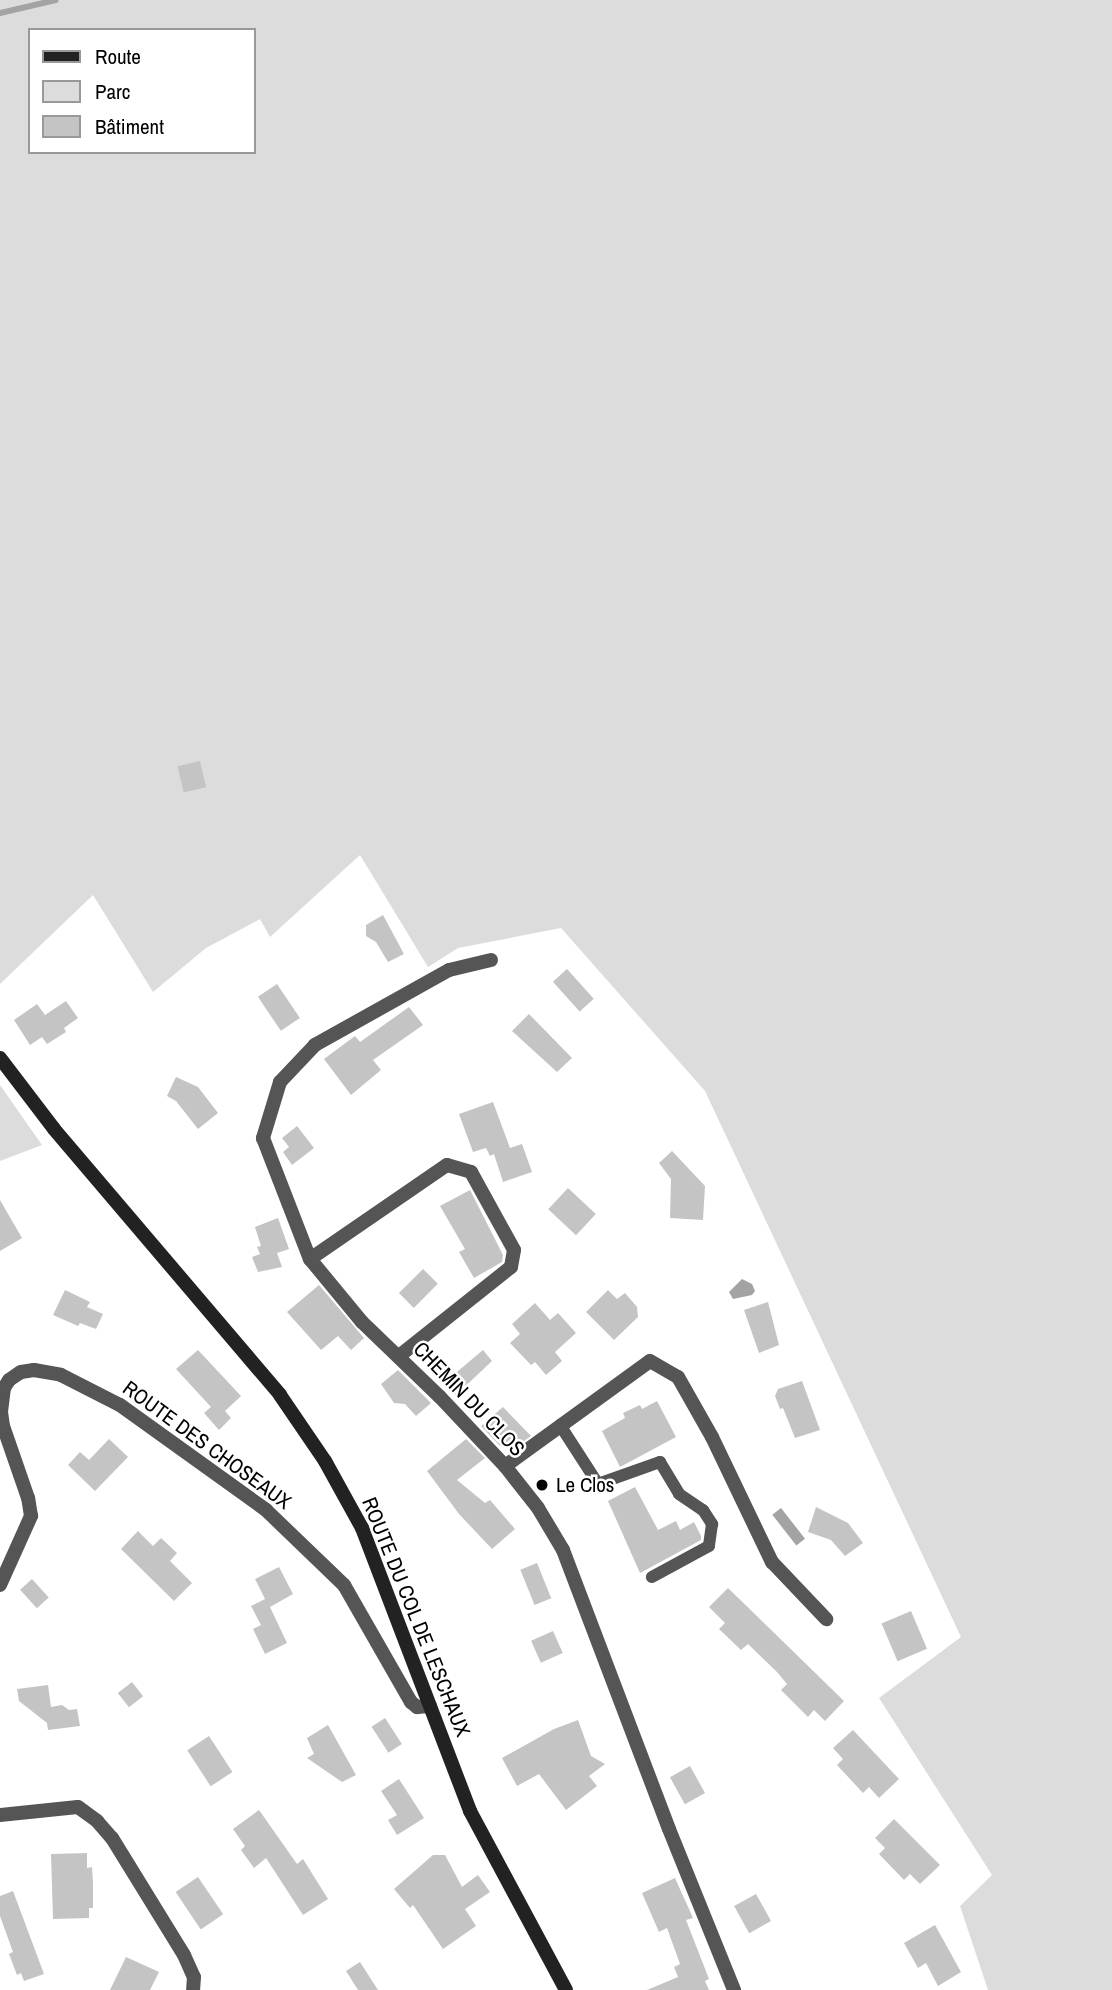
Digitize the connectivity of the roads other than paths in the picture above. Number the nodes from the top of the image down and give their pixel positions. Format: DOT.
graph roads {
  1 [pos="491,960"];
  2 [pos="0,1058"];
  3 [pos="310,1259"];
  4 [pos="399,1356"];
  5 [pos="560,1425"];
  6 [pos="505,1466"];
  7 [pos="653,1577"];
  8 [pos="0,1585"];
  9 [pos="826,1619"];
  10 [pos="430,1706"];
  11 [pos="0,1815"];
  12 [pos="193,1990"];
  13 [pos="566,1990"];
  14 [pos="734,1990"];
  1 -- 3 [label="street, CHEMIN DU CLOS"];
  2 -- 10 [label="main road, ROUTE DU COL DE LESCHAUX"];
  3 -- 4 [label="street, CHEMIN DU CLOS"];
  3 -- 4 [label="street"];
  4 -- 6 [label="street, CHEMIN DU CLOS"];
  5 -- 6 [label="street"];
  5 -- 7 [label="lane"];
  5 -- 9 [label="street"];
  6 -- 14 [label="street, CHEMIN DU CLOS"];
  8 -- 10 [label="street, ROUTE DES CHOSEAUX"];
  10 -- 13 [label="main road, ROUTE DU COL DE LESCHAUX"];
  11 -- 12 [label="street"];
}
